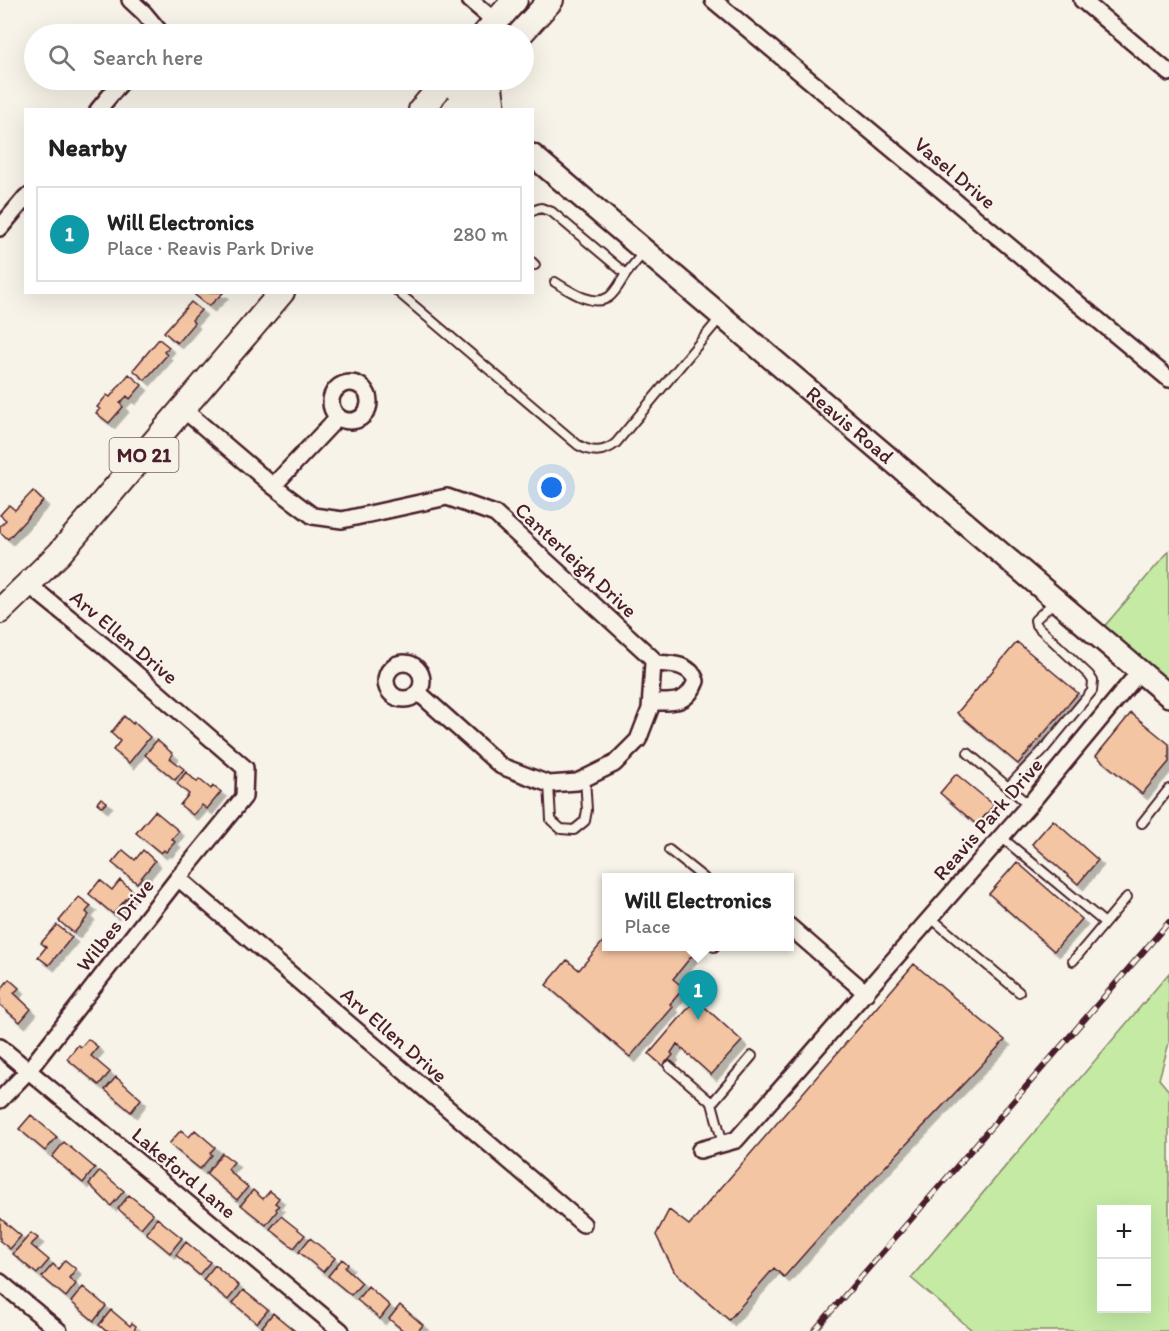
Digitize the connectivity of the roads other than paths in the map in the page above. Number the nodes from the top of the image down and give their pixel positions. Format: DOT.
graph roads {
  1 [pos="130,0"];
  2 [pos="470,0"];
  3 [pos="515,0"];
  4 [pos="551,0"];
  5 [pos="713,0"];
  6 [pos="1082,0"];
  7 [pos="1107,0"];
  8 [pos="1097,12"];
  9 [pos="152,24"];
  10 [pos="488,24"];
  11 [pos="494,24"];
  12 [pos="529,24"];
  13 [pos="1169,73"];
  14 [pos="115,90"];
  15 [pos="438,90"];
  16 [pos="490,90"];
  17 [pos="100,108"];
  18 [pos="423,108"];
  19 [pos="493,108"];
  20 [pos="534,156"];
  21 [pos="24,199"];
  22 [pos="534,210"];
  23 [pos="0,228"];
  24 [pos="646,249"];
  25 [pos="626,274"];
  26 [pos="555,282"];
  27 [pos="280,294"];
  28 [pos="400,294"];
  29 [pos="723,315"];
  30 [pos="1169,379"];
  31 [pos="183,409"];
  32 [pos="338,417"];
  33 [pos="273,486"];
  34 [pos="29,585"];
  35 [pos="1055,601"];
  36 [pos="0,612"];
  37 [pos="653,661"];
  38 [pos="1140,671"];
  39 [pos="419,693"];
  40 [pos="1169,696"];
  41 [pos="651,702"];
  42 [pos="968,753"];
  43 [pos="245,768"];
  44 [pos="585,778"];
  45 [pos="549,784"];
  46 [pos="1009,786"];
  47 [pos="1169,789"];
  48 [pos="1029,805"];
  49 [pos="1142,823"];
  50 [pos="1000,837"];
  51 [pos="669,850"];
  52 [pos="698,873"];
  53 [pos="178,878"];
  54 [pos="1127,897"];
  55 [pos="931,918"];
  56 [pos="1105,924"];
  57 [pos="794,930"];
  58 [pos="1073,962"];
  59 [pos="1019,992"];
  60 [pos="866,993"];
  61 [pos="0,1047"];
  62 [pos="752,1056"];
  63 [pos="669,1066"];
  64 [pos="28,1071"];
  65 [pos="0,1100"];
  66 [pos="712,1103"];
  67 [pos="723,1144"];
  68 [pos="700,1150"];
  69 [pos="583,1224"];
  70 [pos="0,1282"];
  71 [pos="59,1331"];
  72 [pos="341,1331"];
  1 -- 9 [label="street"];
  2 -- 10 [label="street"];
  3 -- 11 [label="main road"];
  4 -- 12 [label="main road"];
  5 -- 30 [label="street, Vasel Drive"];
  6 -- 8 [label="street"];
  7 -- 8 [label="street"];
  8 -- 13 [label="street"];
  14 -- 17 [label="street"];
  15 -- 18 [label="main road"];
  16 -- 19 [label="main road"];
  20 -- 24 [label="street, Reavis Road"];
  21 -- 23 [label="street"];
  22 -- 25 [label="lane"];
  24 -- 25 [label="lane"];
  24 -- 29 [label="street, Reavis Road"];
  25 -- 26 [label="lane"];
  27 -- 31 [label="main road, MO 21"];
  28 -- 29 [label="lane"];
  29 -- 35 [label="street, Reavis Road"];
  31 -- 33 [label="street, Canterleigh Drive"];
  31 -- 34 [label="main road, MO 21"];
  32 -- 33 [label="street"];
  33 -- 37 [label="street, Canterleigh Drive"];
  34 -- 36 [label="main road, MO 21"];
  34 -- 43 [label="street, Arv Ellen Drive"];
  35 -- 38 [label="street, Reavis Road"];
  35 -- 46 [label="lane"];
  37 -- 41 [label="street"];
  37 -- 41 [label="street"];
  38 -- 40 [label="street, Reavis Road"];
  38 -- 48 [label="street, Reavis Park Drive"];
  39 -- 45 [label="street"];
  41 -- 44 [label="street"];
  42 -- 46 [label="lane"];
  43 -- 53 [label="street, Wilbes Drive"];
  44 -- 45 [label="street"];
  44 -- 45 [label="lane"];
  46 -- 48 [label="lane"];
  47 -- 49 [label="lane"];
  48 -- 50 [label="street, Reavis Park Drive"];
  50 -- 55 [label="street, Reavis Park Drive"];
  50 -- 56 [label="lane"];
  51 -- 52 [label="lane"];
  53 -- 64 [label="street, Wilbes Drive"];
  53 -- 69 [label="street, Arv Ellen Drive"];
  54 -- 56 [label="lane"];
  55 -- 59 [label="lane"];
  55 -- 60 [label="street, Reavis Park Drive"];
  56 -- 58 [label="lane"];
  57 -- 60 [label="street"];
  60 -- 67 [label="street, Reavis Park Drive"];
  61 -- 64 [label="street, Lakeford Lane"];
  62 -- 66 [label="lane"];
  63 -- 66 [label="lane"];
  64 -- 65 [label="street, Wilbes Drive"];
  64 -- 72 [label="street, Lakeford Lane"];
  66 -- 67 [label="lane"];
  67 -- 68 [label="street, Reavis Park Drive"];
  70 -- 71 [label="street"];
}
